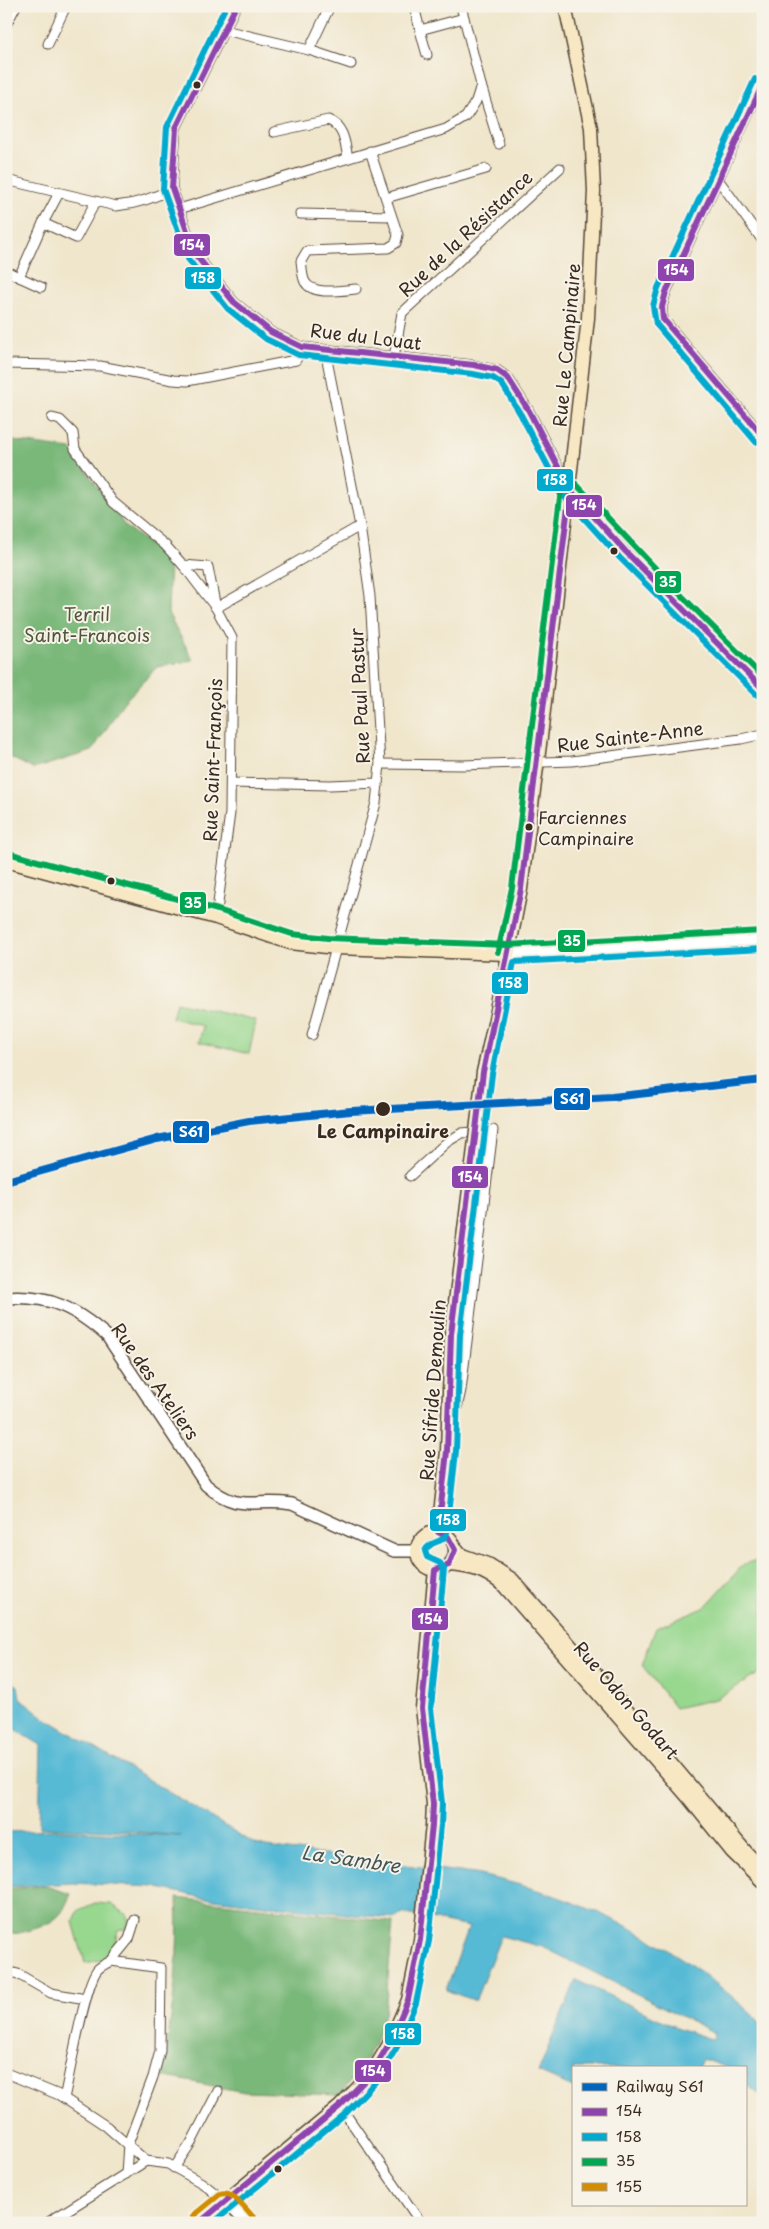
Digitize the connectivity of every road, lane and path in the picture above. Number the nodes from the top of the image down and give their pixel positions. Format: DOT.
graph roads {
  1 [pos="16,6"];
  2 [pos="66,6"];
  3 [pos="236,6"];
  4 [pos="330,6"];
  5 [pos="414,6"];
  6 [pos="461,6"];
  7 [pos="565,6"];
  8 [pos="464,18"];
  9 [pos="6,25"];
  10 [pos="224,30"];
  11 [pos="420,30"];
  12 [pos="48,44"];
  13 [pos="309,50"];
  14 [pos="426,55"];
  15 [pos="351,64"];
  16 [pos="763,84"];
  17 [pos="481,85"];
  18 [pos="760,95"];
  19 [pos="274,132"];
  20 [pos="499,144"];
  21 [pos="370,151"];
  22 [pos="348,158"];
  23 [pos="560,168"];
  24 [pos="486,169"];
  25 [pos="718,178"];
  26 [pos="6,180"];
  27 [pos="172,188"];
  28 [pos="59,193"];
  29 [pos="386,198"];
  30 [pos="96,201"];
  31 [pos="180,209"];
  32 [pos="300,214"];
  33 [pos="390,216"];
  34 [pos="43,222"];
  35 [pos="763,241"];
  36 [pos="6,271"];
  37 [pos="19,277"];
  38 [pos="41,288"];
  39 [pos="356,290"];
  40 [pos="302,347"];
  41 [pos="325,350"];
  42 [pos="394,357"];
  43 [pos="6,364"];
  44 [pos="52,418"];
  45 [pos="763,436"];
  46 [pos="570,490"];
  47 [pos="360,526"];
  48 [pos="183,565"];
  49 [pos="216,608"];
  50 [pos="763,689"];
  51 [pos="763,734"];
  52 [pos="536,763"];
  53 [pos="380,764"];
  54 [pos="231,783"];
  55 [pos="378,783"];
  56 [pos="6,861"];
  57 [pos="216,918"];
  58 [pos="763,940"];
  59 [pos="336,948"];
  60 [pos="507,954"];
  61 [pos="312,1035"];
  62 [pos="410,1176"];
  63 [pos="6,1298"];
  64 [pos="447,1451"];
  65 [pos="438,1532"];
  66 [pos="455,1547"];
  67 [pos="416,1551"];
  68 [pos="449,1566"];
  69 [pos="435,1570"];
  70 [pos="763,1869"];
  71 [pos="763,1882"];
  72 [pos="135,1920"];
  73 [pos="111,1961"];
  74 [pos="6,1971"];
  75 [pos="86,1999"];
  76 [pos="6,2074"];
  77 [pos="218,2091"];
  78 [pos="64,2098"];
  79 [pos="340,2106"];
  80 [pos="128,2144"];
  81 [pos="146,2161"];
  82 [pos="174,2168"];
  83 [pos="126,2174"];
  84 [pos="225,2201"];
  85 [pos="47,2223"];
  86 [pos="199,2223"];
  87 [pos="247,2223"];
  88 [pos="420,2223"];
  1 -- 9 [label="street"];
  2 -- 12 [label="street"];
  3 -- 10 [label="street, Rue du Louat"];
  4 -- 13 [label="street"];
  5 -- 11 [label="street"];
  6 -- 8 [label="street"];
  7 -- 46 [label="main road, Rue Le Campinaire"];
  8 -- 11 [label="street"];
  8 -- 17 [label="street"];
  10 -- 13 [label="street"];
  10 -- 27 [label="street, Rue du Louat"];
  11 -- 14 [label="street"];
  13 -- 15 [label="street"];
  16 -- 18 [label="street"];
  17 -- 20 [label="street"];
  17 -- 21 [label="street"];
  18 -- 25 [label="street"];
  19 -- 22 [label="street"];
  21 -- 22 [label="street"];
  21 -- 29 [label="street"];
  22 -- 31 [label="street"];
  23 -- 42 [label="street, Rue de la Résistance"];
  24 -- 29 [label="street"];
  25 -- 35 [label="street"];
  25 -- 45 [label="street"];
  26 -- 28 [label="street"];
  27 -- 30 [label="street"];
  27 -- 31 [label="street, Rue du Louat"];
  28 -- 30 [label="street"];
  28 -- 34 [label="street"];
  29 -- 33 [label="street"];
  30 -- 34 [label="street"];
  31 -- 40 [label="street, Rue du Louat"];
  32 -- 33 [label="street"];
  33 -- 39 [label="street"];
  34 -- 37 [label="street"];
  36 -- 37 [label="street"];
  37 -- 38 [label="street"];
  40 -- 41 [label="street, Rue du Louat"];
  40 -- 43 [label="street"];
  41 -- 42 [label="street, Rue du Louat"];
  41 -- 47 [label="street, Rue Paul Pastur"];
  42 -- 46 [label="street, Rue du Louat"];
  44 -- 48 [label="street"];
  46 -- 50 [label="street, Rue du Louat"];
  46 -- 52 [label="main road, Rue Le Campinaire"];
  47 -- 49 [label="street"];
  47 -- 53 [label="street, Rue Paul Pastur"];
  48 -- 49 [label="street, Rue Saint-François"];
  48 -- 49 [label="street, Rue Saint-François"];
  49 -- 54 [label="street, Rue Saint-François"];
  51 -- 52 [label="street, Rue Sainte-Anne"];
  52 -- 53 [label="street, Rue Sainte-Anne"];
  52 -- 60 [label="main road, Rue Le Campinaire"];
  53 -- 55 [label="street, Rue Paul Pastur"];
  54 -- 55 [label="street"];
  54 -- 57 [label="street, Rue Saint-François"];
  55 -- 59 [label="street, Rue Paul Pastur"];
  56 -- 57 [label="main road"];
  57 -- 59 [label="main road"];
  58 -- 60 [label="street"];
  59 -- 60 [label="main road"];
  59 -- 61 [label="street, Rue Paul Pastur"];
  60 -- 64 [label="main road, Rue Sifride Demoulin, bridge"];
  62 -- 64 [label="street"];
  63 -- 67 [label="street, Rue des Ateliers"];
  64 -- 65 [label="main road, Rue Sifride Demoulin"];
  65 -- 66 [label="main road"];
  65 -- 67 [label="main road"];
  66 -- 68 [label="main road"];
  66 -- 70 [label="main road, Rue Odon Godart"];
  67 -- 69 [label="main road"];
  68 -- 69 [label="main road"];
  68 -- 71 [label="main road, Rue Odon Godart"];
  69 -- 79 [label="main road"];
  72 -- 73 [label="street"];
  73 -- 75 [label="street"];
  73 -- 80 [label="street"];
  74 -- 75 [label="street"];
  75 -- 78 [label="street"];
  76 -- 78 [label="street"];
  77 -- 82 [label="street"];
  78 -- 80 [label="street"];
  79 -- 84 [label="main road"];
  79 -- 88 [label="street"];
  80 -- 81 [label="street"];
  80 -- 83 [label="street"];
  81 -- 82 [label="street"];
  81 -- 83 [label="street"];
  82 -- 84 [label="street"];
  83 -- 85 [label="street"];
  84 -- 86 [label="main road"];
  84 -- 87 [label="street"];
}
